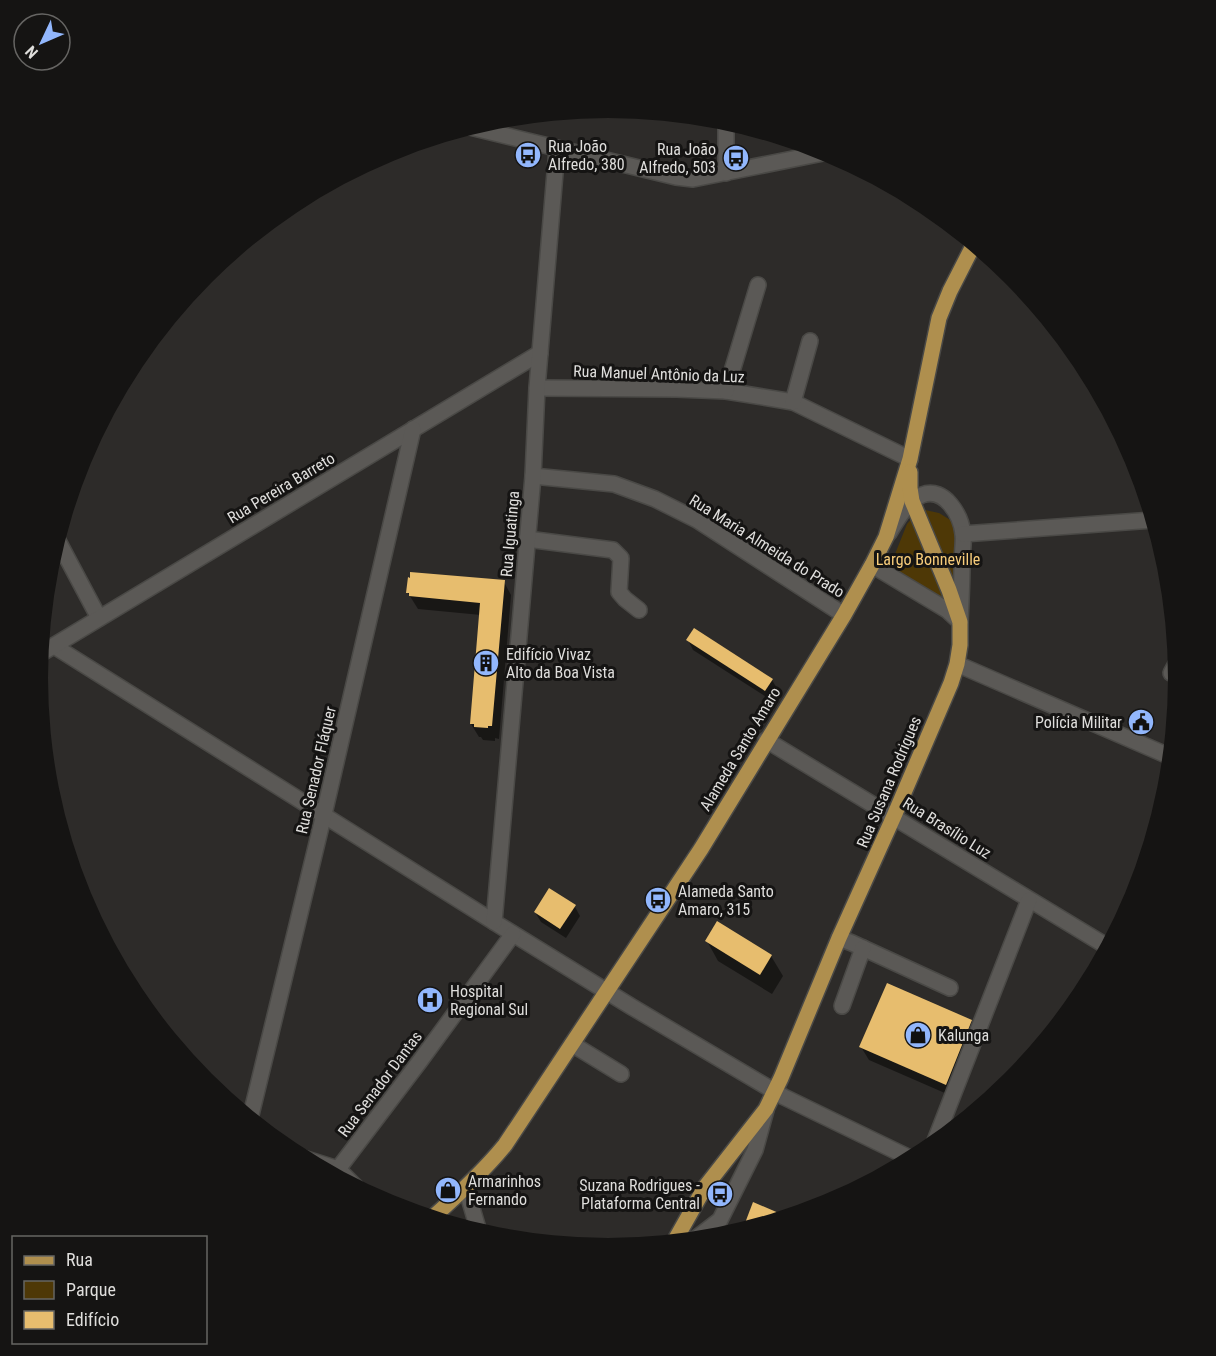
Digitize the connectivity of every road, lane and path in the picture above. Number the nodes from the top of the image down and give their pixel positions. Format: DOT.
graph roads {
  1 [pos="488,131"];
  2 [pos="726,131"];
  3 [pos="557,149"];
  4 [pos="809,156"];
  5 [pos="726,173"];
  6 [pos="970,251"];
  7 [pos="758,285"];
  8 [pos="810,341"];
  9 [pos="540,353"];
  10 [pos="537,388"];
  11 [pos="726,392"];
  12 [pos="793,402"];
  13 [pos="413,429"];
  14 [pos="910,459"];
  15 [pos="533,476"];
  16 [pos="912,501"];
  17 [pos="1145,521"];
  18 [pos="963,534"];
  19 [pos="886,537"];
  20 [pos="527,539"];
  21 [pos="63,550"];
  22 [pos="872,565"];
  23 [pos="639,610"];
  24 [pos="844,615"];
  25 [pos="99,618"];
  26 [pos="960,622"];
  27 [pos="54,646"];
  28 [pos="49,649"];
  29 [pos="957,664"];
  30 [pos="766,740"];
  31 [pos="1163,753"];
  32 [pos="324,814"];
  33 [pos="894,816"];
  34 [pos="1029,900"];
  35 [pos="494,922"];
  36 [pos="513,934"];
  37 [pos="839,938"];
  38 [pos="1101,943"];
  39 [pos="863,948"];
  40 [pos="950,988"];
  41 [pos="608,992"];
  42 [pos="842,1006"];
  43 [pos="572,1044"];
  44 [pos="621,1074"];
  45 [pos="775,1091"];
  46 [pos="766,1109"];
  47 [pos="252,1110"];
  48 [pos="940,1129"];
  49 [pos="902,1154"];
  50 [pos="338,1169"];
  51 [pos="466,1188"];
  52 [pos="439,1212"];
  53 [pos="476,1222"];
  54 [pos="709,1228"];
  55 [pos="679,1233"];
  1 -- 3 [label="street"];
  2 -- 5 [label="street"];
  3 -- 5 [label="street"];
  3 -- 9 [label="street, Rua Iguatinga"];
  4 -- 5 [label="street"];
  6 -- 14 [label="main road, Alameda Santo Amaro"];
  7 -- 11 [label="street"];
  8 -- 12 [label="street"];
  9 -- 10 [label="street, Rua Iguatinga"];
  9 -- 13 [label="street, Rua Pereira Barreto"];
  10 -- 11 [label="street, Rua Manuel Antônio da Luz"];
  10 -- 15 [label="street, Rua Iguatinga"];
  11 -- 12 [label="street, Rua Manuel Antônio da Luz"];
  12 -- 14 [label="street, Rua Manuel Antônio da Luz"];
  13 -- 25 [label="street, Rua Pereira Barreto"];
  13 -- 32 [label="street, Rua Senador Fláquer"];
  14 -- 16 [label="main road, Rua Susana Rodrigues"];
  14 -- 19 [label="main road, Alameda Santo Amaro"];
  15 -- 20 [label="street, Rua Iguatinga"];
  15 -- 24 [label="street, Rua Maria Almeida do Prado"];
  16 -- 18 [label="street"];
  16 -- 19 [label="street"];
  16 -- 26 [label="main road, Rua Susana Rodrigues"];
  17 -- 18 [label="street"];
  18 -- 26 [label="street"];
  19 -- 22 [label="main road, Alameda Santo Amaro"];
  20 -- 23 [label="street"];
  20 -- 35 [label="street, Rua Iguatinga"];
  21 -- 25 [label="street"];
  22 -- 24 [label="main road, Alameda Santo Amaro"];
  22 -- 26 [label="street"];
  24 -- 30 [label="main road, Alameda Santo Amaro"];
  25 -- 27 [label="street, Rua Pereira Barreto"];
  26 -- 29 [label="main road, Rua Susana Rodrigues"];
  27 -- 28 [label="street, Rua Pereira Barreto"];
  27 -- 32 [label="street"];
  29 -- 31 [label="street"];
  29 -- 33 [label="main road, Rua Susana Rodrigues"];
  30 -- 33 [label="street, Rua Brasílio Luz"];
  30 -- 41 [label="main road, Alameda Santo Amaro"];
  32 -- 35 [label="street"];
  32 -- 47 [label="street, Rua Senador Fláquer"];
  33 -- 34 [label="street, Rua Brasílio Luz"];
  33 -- 37 [label="main road, Rua Susana Rodrigues"];
  34 -- 38 [label="street, Rua Brasílio Luz"];
  34 -- 48 [label="street"];
  35 -- 36 [label="street"];
  36 -- 41 [label="street"];
  36 -- 50 [label="street, Rua Senador Dantas"];
  37 -- 39 [label="street"];
  37 -- 45 [label="main road, Rua Susana Rodrigues"];
  39 -- 40 [label="street"];
  39 -- 42 [label="street"];
  41 -- 43 [label="main road, Alameda Santo Amaro"];
  41 -- 45 [label="street"];
  43 -- 44 [label="street"];
  43 -- 51 [label="main road, Alameda Santo Amaro"];
  45 -- 46 [label="main road, Rua Susana Rodrigues"];
  45 -- 49 [label="street"];
  46 -- 54 [label="street, Rua Susana Rodrigues"];
  46 -- 55 [label="main road, Rua Susana Rodrigues"];
  51 -- 52 [label="main road, Alameda Santo Amaro"];
  51 -- 53 [label="street"];
}
